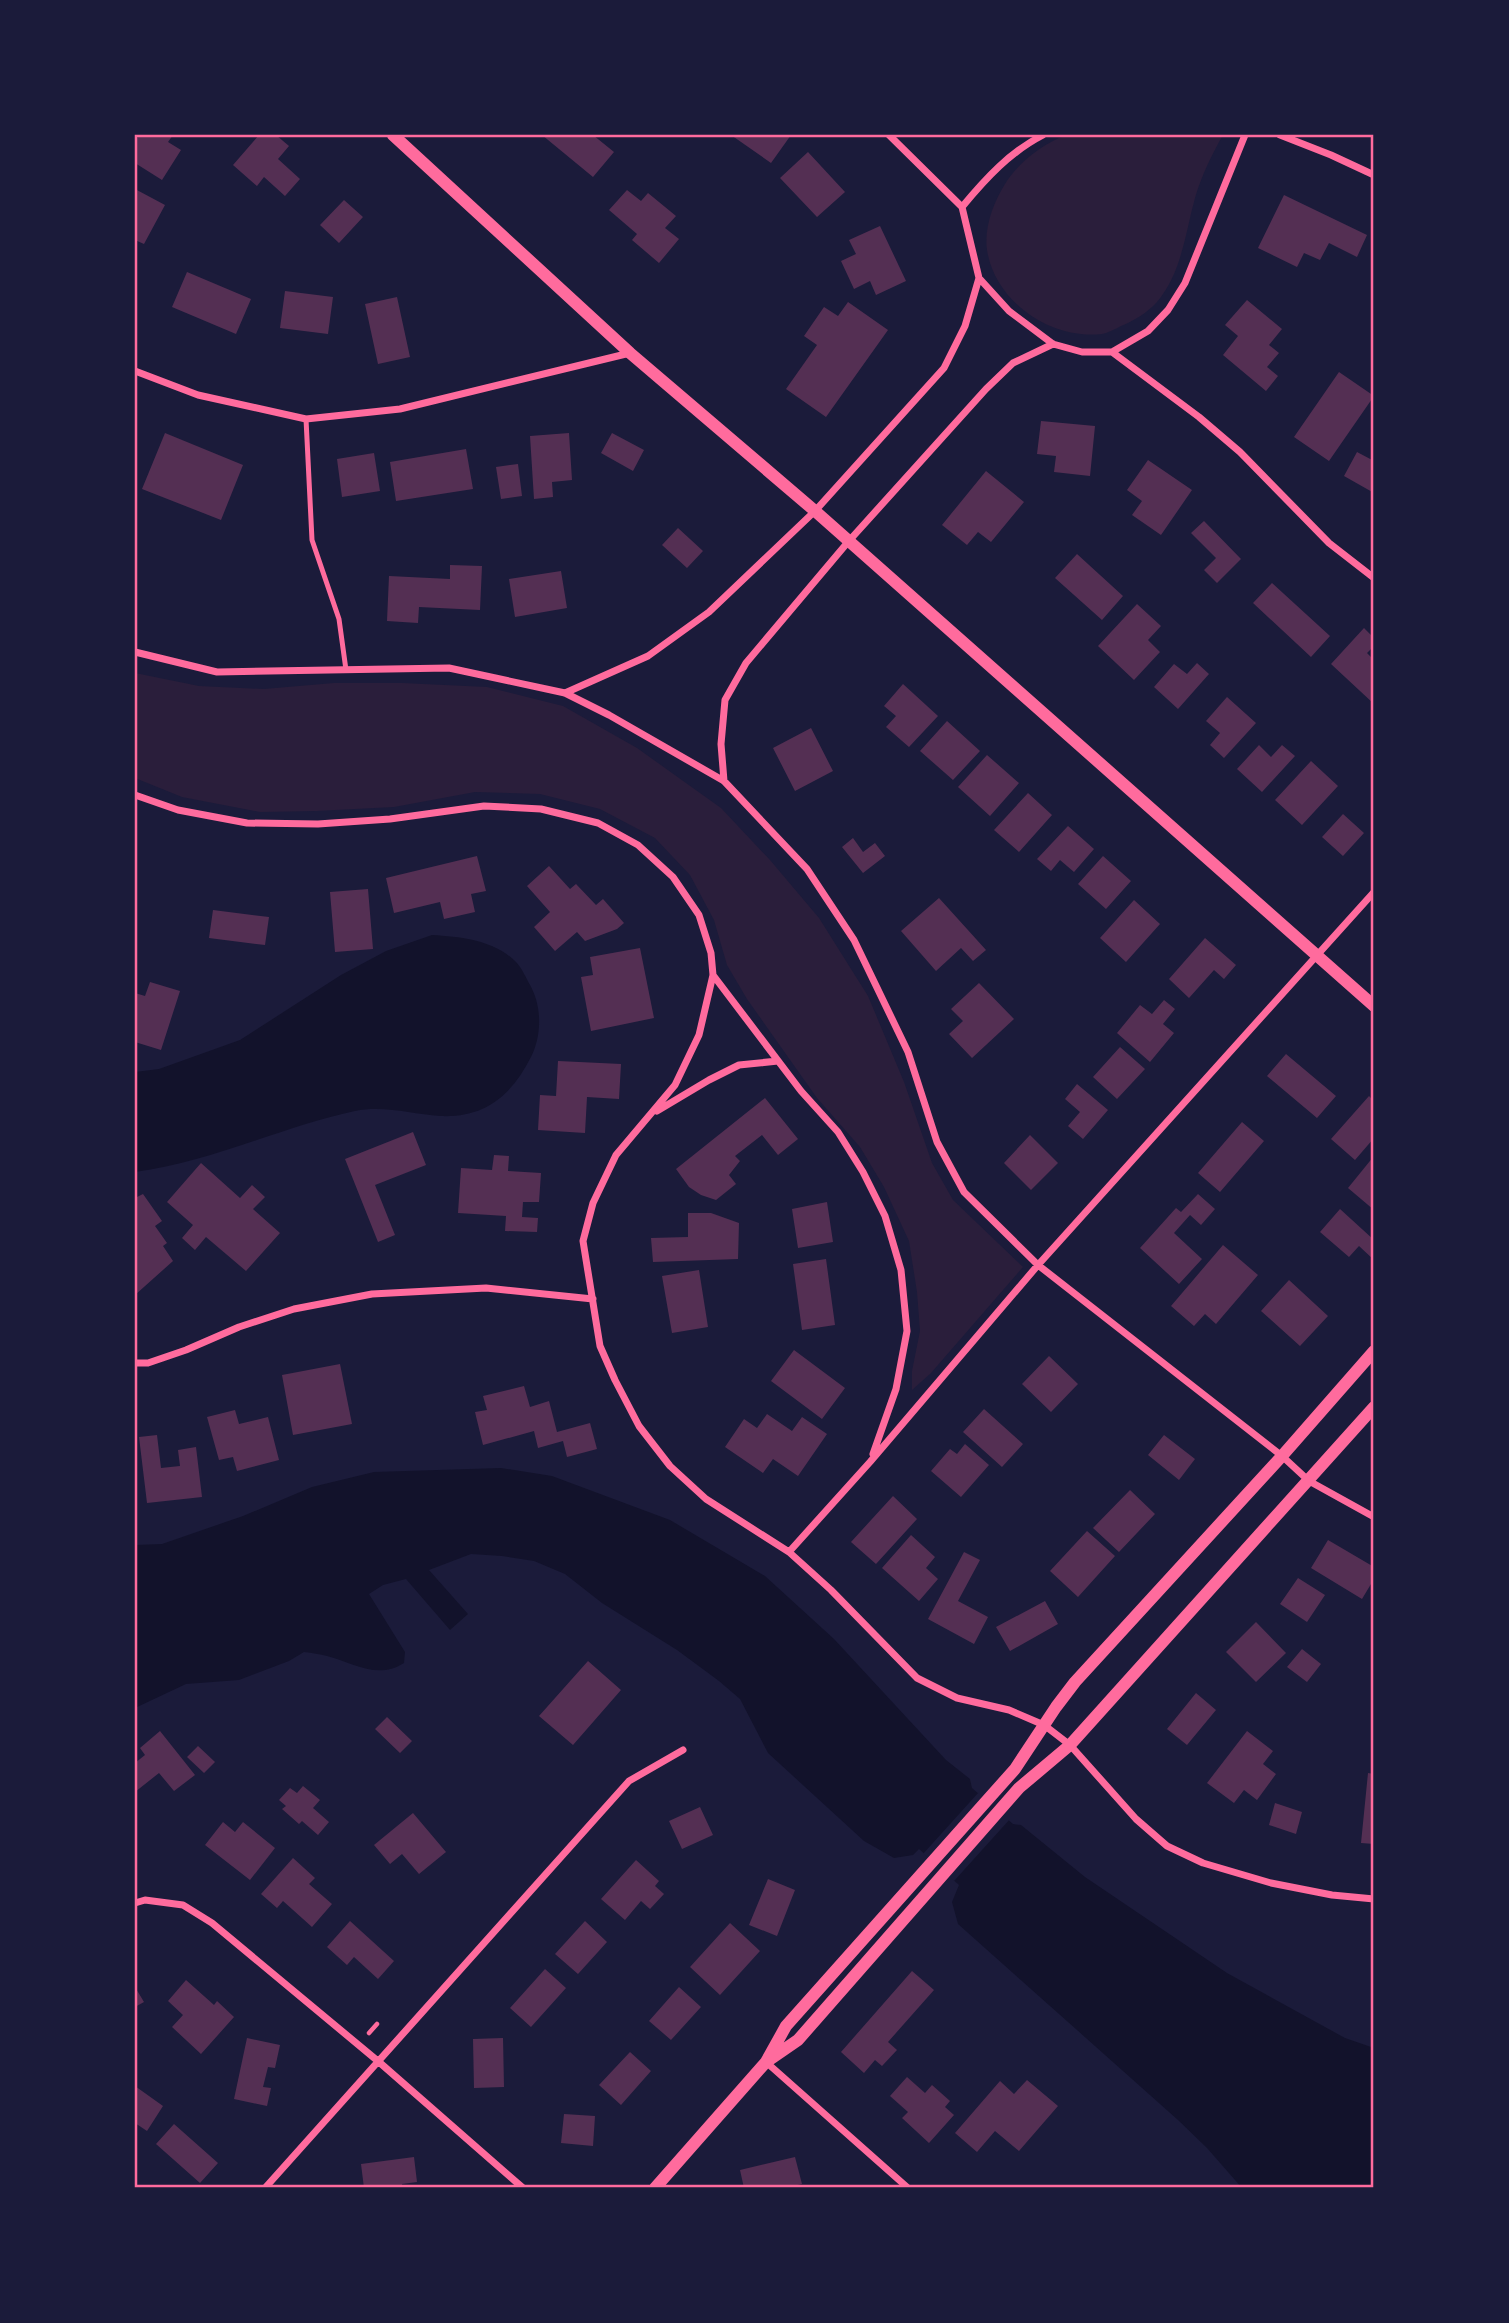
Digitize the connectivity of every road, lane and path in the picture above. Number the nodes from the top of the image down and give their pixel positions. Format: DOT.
graph roads {
  1 [pos="393,135"];
  2 [pos="889,135"];
  3 [pos="1043,135"];
  4 [pos="1245,135"];
  5 [pos="1280,135"];
  6 [pos="1374,175"];
  7 [pos="962,207"];
  8 [pos="979,278"];
  9 [pos="1053,344"];
  10 [pos="1112,352"];
  11 [pos="631,353"];
  12 [pos="135,371"];
  13 [pos="306,419"];
  14 [pos="815,511"];
  15 [pos="848,542"];
  16 [pos="1374,578"];
  17 [pos="135,652"];
  18 [pos="346,670"];
  19 [pos="565,693"];
  20 [pos="724,782"];
  21 [pos="135,795"];
  22 [pos="1374,892"];
  23 [pos="1318,954"];
  24 [pos="713,975"];
  25 [pos="1374,1006"];
  26 [pos="778,1061"];
  27 [pos="651,1115"];
  28 [pos="1038,1265"];
  29 [pos="593,1299"];
  30 [pos="1374,1350"];
  31 [pos="135,1363"];
  32 [pos="1374,1407"];
  33 [pos="1282,1457"];
  34 [pos="870,1462"];
  35 [pos="1309,1481"];
  36 [pos="1374,1517"];
  37 [pos="789,1552"];
  38 [pos="1044,1725"];
  39 [pos="1070,1745"];
  40 [pos="683,1750"];
  41 [pos="1374,1899"];
  42 [pos="135,1903"];
  43 [pos="377,2024"];
  44 [pos="369,2034"];
  45 [pos="379,2062"];
  46 [pos="765,2062"];
  47 [pos="265,2188"];
  48 [pos="523,2188"];
  49 [pos="655,2188"];
  50 [pos="908,2188"];
  1 -- 11 [label="street"];
  2 -- 7 [label="street"];
  3 -- 7 [label="street"];
  4 -- 10 [label="street"];
  5 -- 6 [label="street"];
  7 -- 8 [label="street"];
  8 -- 9 [label="street"];
  8 -- 14 [label="street"];
  9 -- 10 [label="street"];
  9 -- 15 [label="street"];
  10 -- 16 [label="street"];
  11 -- 13 [label="street"];
  11 -- 14 [label="street"];
  12 -- 13 [label="street"];
  13 -- 18 [label="lane"];
  14 -- 15 [label="street"];
  14 -- 19 [label="street"];
  15 -- 20 [label="street"];
  15 -- 23 [label="street"];
  17 -- 18 [label="street"];
  18 -- 19 [label="street"];
  19 -- 20 [label="street"];
  20 -- 28 [label="street"];
  21 -- 24 [label="street"];
  22 -- 23 [label="street"];
  23 -- 25 [label="street"];
  23 -- 28 [label="street"];
  24 -- 26 [label="street"];
  24 -- 27 [label="street"];
  26 -- 27 [label="street"];
  26 -- 34 [label="street"];
  27 -- 29 [label="street"];
  28 -- 33 [label="street"];
  28 -- 34 [label="street"];
  29 -- 31 [label="street"];
  29 -- 37 [label="street"];
  30 -- 33 [label="street"];
  32 -- 35 [label="street"];
  33 -- 35 [label="street"];
  33 -- 38 [label="street"];
  34 -- 37 [label="street"];
  35 -- 36 [label="street"];
  35 -- 39 [label="street"];
  37 -- 38 [label="street"];
  38 -- 39 [label="street"];
  38 -- 46 [label="street"];
  39 -- 41 [label="street"];
  39 -- 46 [label="street"];
  40 -- 45 [label="street"];
  42 -- 45 [label="street"];
  43 -- 44 [label="path"];
  45 -- 47 [label="street"];
  45 -- 48 [label="street"];
  46 -- 49 [label="street"];
  46 -- 50 [label="street"];
}
